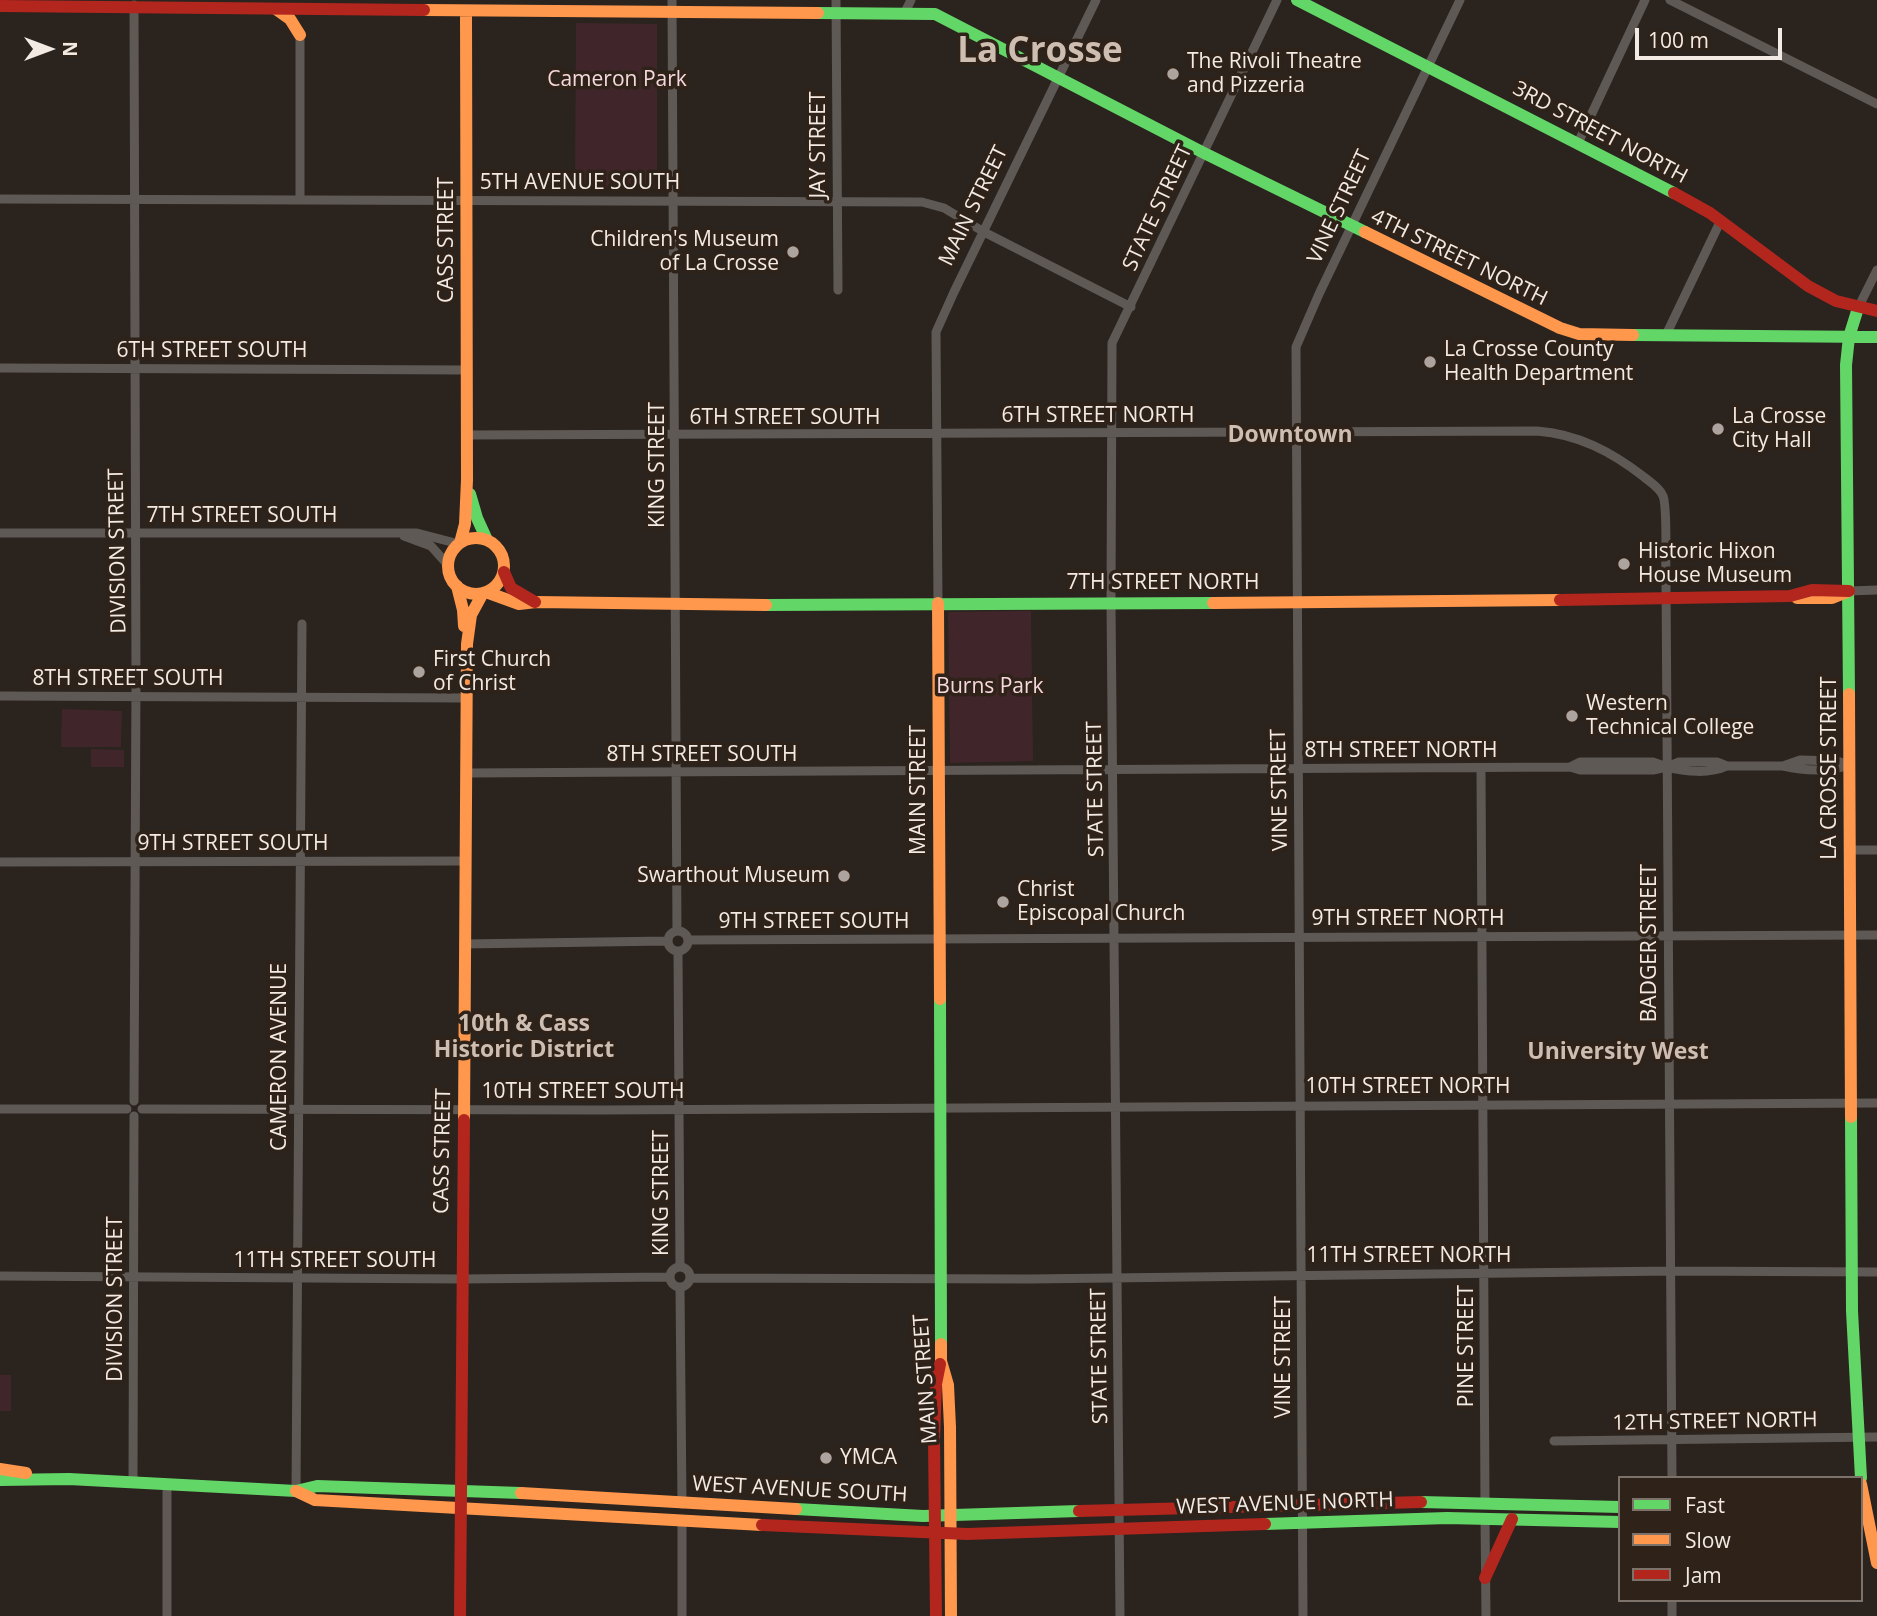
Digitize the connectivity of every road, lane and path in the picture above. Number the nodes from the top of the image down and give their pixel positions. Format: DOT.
graph roads {
  1 [pos="911,0"];
  2 [pos="1096,0"];
  3 [pos="1277,0"];
  4 [pos="1297,0"];
  5 [pos="1460,0"];
  6 [pos="1645,0"];
  7 [pos="1671,0"];
  8 [pos="134,3"];
  9 [pos="301,5"];
  10 [pos="466,5"];
  11 [pos="0,6"];
  12 [pos="672,6"];
  13 [pos="836,6"];
  14 [pos="275,9"];
  15 [pos="904,14"];
  16 [pos="300,35"];
  17 [pos="1427,66"];
  18 [pos="1058,78"];
  19 [pos="1877,104"];
  20 [pos="1578,143"];
  21 [pos="1204,153"];
  22 [pos="0,199"];
  23 [pos="134,199"];
  24 [pos="300,199"];
  25 [pos="466,201"];
  26 [pos="673,201"];
  27 [pos="837,202"];
  28 [pos="1721,220"];
  29 [pos="1351,226"];
  30 [pos="984,232"];
  31 [pos="1877,270"];
  32 [pos="838,290"];
  33 [pos="1130,307"];
  34 [pos="1858,308"];
  35 [pos="1877,310"];
  36 [pos="1877,328"];
  37 [pos="1850,332"];
  38 [pos="1666,335"];
  39 [pos="1877,337"];
  40 [pos="0,368"];
  41 [pos="134,368"];
  42 [pos="467,370"];
  43 [pos="1111,432"];
  44 [pos="1296,432"];
  45 [pos="467,435"];
  46 [pos="936,435"];
  47 [pos="676,436"];
  48 [pos="467,480"];
  49 [pos="1662,493"];
  50 [pos="0,533"];
  51 [pos="136,533"];
  52 [pos="400,534"];
  53 [pos="487,540"];
  54 [pos="459,543"];
  55 [pos="448,565"];
  56 [pos="503,572"];
  57 [pos="457,586"];
  58 [pos="1877,590"];
  59 [pos="485,592"];
  60 [pos="1849,592"];
  61 [pos="1666,598"];
  62 [pos="536,602"];
  63 [pos="1111,602"];
  64 [pos="1297,602"];
  65 [pos="938,603"];
  66 [pos="676,606"];
  67 [pos="302,624"];
  68 [pos="467,644"];
  69 [pos="0,696"];
  70 [pos="136,696"];
  71 [pos="302,697"];
  72 [pos="467,698"];
  73 [pos="1849,765"];
  74 [pos="1667,767"];
  75 [pos="1298,769"];
  76 [pos="1481,769"];
  77 [pos="939,771"];
  78 [pos="1114,771"];
  79 [pos="677,773"];
  80 [pos="466,774"];
  81 [pos="1850,850"];
  82 [pos="1877,850"];
  83 [pos="300,861"];
  84 [pos="465,861"];
  85 [pos="0,862"];
  86 [pos="134,862"];
  87 [pos="677,931"];
  88 [pos="1850,935"];
  89 [pos="1877,935"];
  90 [pos="1299,936"];
  91 [pos="1115,937"];
  92 [pos="1482,937"];
  93 [pos="1668,937"];
  94 [pos="939,939"];
  95 [pos="688,940"];
  96 [pos="668,941"];
  97 [pos="464,944"];
  98 [pos="678,951"];
  99 [pos="134,1101"];
  100 [pos="1850,1103"];
  101 [pos="1877,1103"];
  102 [pos="1484,1104"];
  103 [pos="1116,1105"];
  104 [pos="1300,1105"];
  105 [pos="1669,1105"];
  106 [pos="940,1108"];
  107 [pos="0,1109"];
  108 [pos="142,1109"];
  109 [pos="679,1109"];
  110 [pos="463,1110"];
  111 [pos="299,1111"];
  112 [pos="130,1112"];
  113 [pos="680,1267"];
  114 [pos="1670,1271"];
  115 [pos="1852,1272"];
  116 [pos="1877,1272"];
  117 [pos="1301,1274"];
  118 [pos="1484,1275"];
  119 [pos="0,1276"];
  120 [pos="670,1277"];
  121 [pos="940,1277"];
  122 [pos="1116,1277"];
  123 [pos="134,1278"];
  124 [pos="298,1278"];
  125 [pos="690,1278"];
  126 [pos="461,1279"];
  127 [pos="680,1287"];
  128 [pos="941,1360"];
  129 [pos="1857,1437"];
  130 [pos="1877,1437"];
  131 [pos="1554,1441"];
  132 [pos="1672,1441"];
  133 [pos="0,1469"];
  134 [pos="1672,1476"];
  135 [pos="1861,1476"];
  136 [pos="69,1479"];
  137 [pos="0,1480"];
  138 [pos="133,1483"];
  139 [pos="167,1485"];
  140 [pos="461,1490"];
  141 [pos="296,1491"];
  142 [pos="1863,1491"];
  143 [pos="1485,1502"];
  144 [pos="682,1504"];
  145 [pos="1302,1507"];
  146 [pos="1618,1507"];
  147 [pos="461,1508"];
  148 [pos="1868,1509"];
  149 [pos="1120,1511"];
  150 [pos="951,1515"];
  151 [pos="934,1516"];
  152 [pos="1485,1518"];
  153 [pos="1512,1518"];
  154 [pos="682,1521"];
  155 [pos="1618,1522"];
  156 [pos="1302,1523"];
  157 [pos="1120,1529"];
  158 [pos="934,1533"];
  159 [pos="951,1534"];
  160 [pos="1877,1563"];
  161 [pos="1485,1578"];
  162 [pos="166,1616"];
  163 [pos="460,1616"];
  164 [pos="682,1616"];
  165 [pos="936,1616"];
  166 [pos="951,1616"];
  167 [pos="1120,1616"];
  168 [pos="1303,1616"];
  169 [pos="1486,1616"];
  1 -- 15 [label="street"];
  2 -- 18 [label="street, MAIN STREET"];
  3 -- 21 [label="street, STATE STREET"];
  4 -- 17 [label="main road, 3RD STREET NORTH"];
  5 -- 17 [label="street, VINE STREET"];
  6 -- 20 [label="street"];
  7 -- 19 [label="street"];
  8 -- 11 [label="main road, 4TH STREET NORTH"];
  8 -- 14 [label="main road, 4TH STREET NORTH"];
  8 -- 23 [label="street, DIVISION STREET"];
  9 -- 10 [label="main road, 4TH STREET NORTH"];
  9 -- 14 [label="main road, 4TH STREET NORTH"];
  10 -- 12 [label="main road, 4TH STREET NORTH"];
  10 -- 25 [label="main road, CASS STREET"];
  12 -- 13 [label="main road, 4TH STREET NORTH"];
  12 -- 26 [label="street, KING STREET"];
  13 -- 15 [label="main road, 4TH STREET NORTH"];
  13 -- 27 [label="street, JAY STREET"];
  14 -- 16 [label="main road"];
  15 -- 18 [label="main road, 4TH STREET NORTH"];
  16 -- 24 [label="street"];
  17 -- 20 [label="main road, 3RD STREET NORTH"];
  17 -- 29 [label="street, VINE STREET"];
  18 -- 21 [label="main road, 4TH STREET NORTH"];
  18 -- 30 [label="street, MAIN STREET"];
  20 -- 28 [label="main road, 3RD STREET NORTH"];
  21 -- 29 [label="main road, 4TH STREET NORTH"];
  21 -- 33 [label="street, STATE STREET"];
  22 -- 23 [label="street, 5TH AVENUE SOUTH"];
  23 -- 24 [label="street, 5TH AVENUE SOUTH"];
  23 -- 41 [label="street, DIVISION STREET"];
  24 -- 25 [label="street, 5TH AVENUE SOUTH"];
  25 -- 26 [label="street, 5TH AVENUE SOUTH"];
  25 -- 42 [label="main road, CASS STREET"];
  26 -- 27 [label="street, 5TH AVENUE SOUTH"];
  26 -- 47 [label="street, KING STREET"];
  27 -- 30 [label="street, 5TH AVENUE SOUTH"];
  27 -- 32 [label="street, JAY STREET"];
  28 -- 34 [label="main road, 3RD STREET NORTH"];
  28 -- 38 [label="street"];
  29 -- 38 [label="main road, 4TH STREET NORTH"];
  29 -- 44 [label="street, VINE STREET"];
  30 -- 33 [label="street, 5TH AVENUE SOUTH"];
  30 -- 46 [label="street, MAIN STREET"];
  31 -- 34 [label="street, LA CROSSE STREET"];
  33 -- 43 [label="street, STATE STREET"];
  34 -- 35 [label="main road, 3RD STREET NORTH"];
  34 -- 37 [label="main road, LA CROSSE STREET"];
  36 -- 37 [label="main road"];
  37 -- 38 [label="main road, 4TH STREET NORTH"];
  37 -- 39 [label="main road, 4TH STREET NORTH"];
  37 -- 60 [label="main road, LA CROSSE STREET"];
  40 -- 41 [label="street, 6TH STREET SOUTH"];
  41 -- 42 [label="street, 6TH STREET SOUTH"];
  41 -- 51 [label="street, DIVISION STREET"];
  42 -- 45 [label="main road, CASS STREET"];
  43 -- 44 [label="street, 6TH STREET NORTH"];
  43 -- 46 [label="street, 6TH STREET NORTH"];
  43 -- 63 [label="street, STATE STREET"];
  44 -- 49 [label="street, 6TH STREET NORTH"];
  44 -- 64 [label="street, VINE STREET"];
  45 -- 47 [label="street, 6TH STREET SOUTH"];
  45 -- 48 [label="main road, CASS STREET"];
  46 -- 47 [label="street, 6TH STREET SOUTH"];
  46 -- 65 [label="street, MAIN STREET"];
  47 -- 66 [label="street, KING STREET"];
  48 -- 53 [label="main road, CASS STREET"];
  48 -- 54 [label="main road, CASS STREET"];
  49 -- 61 [label="street, BADGER STREET"];
  50 -- 51 [label="street, 7TH STREET SOUTH"];
  51 -- 52 [label="street, 7TH STREET SOUTH"];
  51 -- 70 [label="street, DIVISION STREET"];
  52 -- 54 [label="street, 7TH STREET SOUTH"];
  52 -- 55 [label="street, 7TH STREET SOUTH"];
  53 -- 54 [label="main road"];
  53 -- 56 [label="main road"];
  54 -- 55 [label="main road"];
  55 -- 57 [label="main road"];
  56 -- 59 [label="main road"];
  56 -- 62 [label="main road"];
  57 -- 59 [label="main road"];
  57 -- 68 [label="main road, CASS STREET"];
  58 -- 60 [label="street, 7TH STREET NORTH"];
  59 -- 62 [label="main road, 7TH STREET NORTH"];
  59 -- 68 [label="main road, CASS STREET"];
  60 -- 61 [label="main road, 7TH STREET NORTH"];
  60 -- 73 [label="main road, LA CROSSE STREET"];
  61 -- 64 [label="main road, 7TH STREET NORTH"];
  61 -- 74 [label="street, BADGER STREET"];
  62 -- 66 [label="main road, 7TH STREET NORTH"];
  63 -- 64 [label="main road, 7TH STREET NORTH"];
  63 -- 65 [label="main road, 7TH STREET NORTH"];
  63 -- 78 [label="street, STATE STREET"];
  64 -- 75 [label="street, VINE STREET"];
  65 -- 66 [label="main road, 7TH STREET NORTH"];
  65 -- 77 [label="main road, MAIN STREET"];
  66 -- 79 [label="street, KING STREET"];
  67 -- 71 [label="street, CAMERON AVENUE"];
  68 -- 72 [label="main road, CASS STREET"];
  69 -- 70 [label="street, 8TH STREET SOUTH"];
  70 -- 71 [label="street, 8TH STREET SOUTH"];
  70 -- 86 [label="street, DIVISION STREET"];
  71 -- 72 [label="street, 8TH STREET SOUTH"];
  71 -- 83 [label="street, CAMERON AVENUE"];
  72 -- 80 [label="main road, CASS STREET"];
  73 -- 74 [label="street, 8TH STREET NORTH"];
  73 -- 81 [label="main road, LA CROSSE STREET"];
  74 -- 76 [label="street, 8TH STREET NORTH"];
  74 -- 93 [label="street, BADGER STREET"];
  75 -- 76 [label="street, 8TH STREET NORTH"];
  75 -- 78 [label="street, 8TH STREET NORTH"];
  75 -- 90 [label="street, VINE STREET"];
  76 -- 92 [label="street, PINE STREET"];
  77 -- 78 [label="street, 8TH STREET NORTH"];
  77 -- 79 [label="street, 8TH STREET SOUTH"];
  77 -- 94 [label="main road, MAIN STREET"];
  78 -- 91 [label="street, STATE STREET"];
  79 -- 80 [label="street, 8TH STREET SOUTH"];
  79 -- 87 [label="street, KING STREET"];
  80 -- 84 [label="main road, CASS STREET"];
  81 -- 82 [label="street"];
  81 -- 88 [label="main road, LA CROSSE STREET"];
  83 -- 84 [label="street, 9TH STREET SOUTH"];
  83 -- 86 [label="street, 9TH STREET SOUTH"];
  83 -- 111 [label="street, CAMERON AVENUE"];
  84 -- 97 [label="main road, CASS STREET"];
  85 -- 86 [label="street, 9TH STREET SOUTH"];
  86 -- 99 [label="street, DIVISION STREET"];
  87 -- 95 [label="street"];
  87 -- 96 [label="street"];
  88 -- 89 [label="street, 9TH STREET NORTH"];
  88 -- 93 [label="street, 9TH STREET NORTH"];
  88 -- 100 [label="main road, LA CROSSE STREET"];
  90 -- 91 [label="street, 9TH STREET NORTH"];
  90 -- 92 [label="street, 9TH STREET NORTH"];
  90 -- 104 [label="street, VINE STREET"];
  91 -- 94 [label="street, 9TH STREET NORTH"];
  91 -- 103 [label="street, STATE STREET"];
  92 -- 93 [label="street, 9TH STREET NORTH"];
  92 -- 102 [label="street, PINE STREET"];
  93 -- 105 [label="street, BADGER STREET"];
  94 -- 95 [label="street, 9TH STREET SOUTH"];
  94 -- 106 [label="main road, MAIN STREET"];
  95 -- 98 [label="street"];
  96 -- 97 [label="street"];
  96 -- 98 [label="street"];
  97 -- 110 [label="main road, CASS STREET"];
  98 -- 109 [label="street, KING STREET"];
  99 -- 108 [label="street"];
  99 -- 112 [label="street"];
  100 -- 101 [label="street, 10TH STREET NORTH"];
  100 -- 105 [label="street, 10TH STREET NORTH"];
  100 -- 115 [label="main road, LA CROSSE STREET"];
  102 -- 104 [label="street, 10TH STREET NORTH"];
  102 -- 105 [label="street, 10TH STREET NORTH"];
  102 -- 118 [label="street, PINE STREET"];
  103 -- 104 [label="street, 10TH STREET NORTH"];
  103 -- 106 [label="street, 10TH STREET NORTH"];
  103 -- 122 [label="street, STATE STREET"];
  104 -- 117 [label="street, VINE STREET"];
  105 -- 114 [label="street, BADGER STREET"];
  106 -- 109 [label="street, 10TH STREET SOUTH"];
  106 -- 121 [label="main road, MAIN STREET"];
  107 -- 112 [label="street"];
  108 -- 111 [label="street, 10TH STREET SOUTH"];
  108 -- 112 [label="street"];
  109 -- 110 [label="street, 10TH STREET SOUTH"];
  109 -- 113 [label="street, KING STREET"];
  110 -- 111 [label="street, 10TH STREET SOUTH"];
  110 -- 126 [label="main road, CASS STREET"];
  111 -- 124 [label="street, CAMERON AVENUE"];
  112 -- 123 [label="street, DIVISION STREET"];
  113 -- 120 [label="street"];
  113 -- 125 [label="street"];
  114 -- 115 [label="street, 11TH STREET NORTH"];
  114 -- 118 [label="street, 11TH STREET NORTH"];
  114 -- 132 [label="street, BADGER STREET"];
  115 -- 116 [label="street, 11TH STREET NORTH"];
  115 -- 129 [label="main road, LA CROSSE STREET"];
  117 -- 118 [label="street, 11TH STREET NORTH"];
  117 -- 122 [label="street, 11TH STREET NORTH"];
  117 -- 145 [label="street, VINE STREET"];
  118 -- 143 [label="street, PINE STREET"];
  119 -- 123 [label="street, 11TH STREET SOUTH"];
  120 -- 126 [label="street, 11TH STREET SOUTH"];
  120 -- 127 [label="street"];
  121 -- 122 [label="street, 11TH STREET NORTH"];
  121 -- 125 [label="street"];
  121 -- 128 [label="main road, MAIN STREET"];
  122 -- 149 [label="street, STATE STREET"];
  123 -- 124 [label="street, 11TH STREET SOUTH"];
  123 -- 138 [label="street, DIVISION STREET"];
  124 -- 126 [label="street, 11TH STREET SOUTH"];
  124 -- 141 [label="street, CAMERON AVENUE"];
  125 -- 127 [label="street"];
  126 -- 140 [label="main road, CASS STREET"];
  127 -- 144 [label="street, KING STREET"];
  128 -- 150 [label="main road, MAIN STREET"];
  128 -- 151 [label="main road"];
  129 -- 130 [label="street, 12TH STREET NORTH"];
  129 -- 132 [label="street, 12TH STREET NORTH"];
  129 -- 135 [label="main road, LA CROSSE STREET"];
  131 -- 132 [label="street, 12TH STREET NORTH"];
  132 -- 134 [label="street, BADGER STREET"];
  133 -- 136 [label="main road, WEST AVENUE SOUTH"];
  136 -- 137 [label="main road, WEST AVENUE SOUTH"];
  136 -- 138 [label="main road, WEST AVENUE SOUTH"];
  138 -- 139 [label="main road, WEST AVENUE SOUTH"];
  139 -- 141 [label="main road, WEST AVENUE SOUTH"];
  139 -- 162 [label="street"];
  140 -- 141 [label="main road, WEST AVENUE SOUTH"];
  140 -- 144 [label="main road, WEST AVENUE SOUTH"];
  140 -- 147 [label="main road, CASS STREET"];
  141 -- 147 [label="main road, WEST AVENUE SOUTH"];
  142 -- 148 [label="main road"];
  143 -- 145 [label="main road, WEST AVENUE NORTH"];
  143 -- 146 [label="main road, WEST AVENUE NORTH"];
  144 -- 151 [label="main road, WEST AVENUE SOUTH"];
  145 -- 149 [label="main road, WEST AVENUE SOUTH"];
  145 -- 156 [label="street, VINE STREET"];
  147 -- 154 [label="main road, WEST AVENUE SOUTH"];
  147 -- 163 [label="main road, CASS STREET"];
  148 -- 160 [label="main road"];
  149 -- 150 [label="main road, WEST AVENUE SOUTH"];
  149 -- 157 [label="street, STATE STREET"];
  150 -- 151 [label="main road, WEST AVENUE SOUTH"];
  150 -- 159 [label="main road, MAIN STREET"];
  151 -- 158 [label="main road"];
  152 -- 153 [label="main road, WEST AVENUE NORTH"];
  152 -- 156 [label="main road, WEST AVENUE NORTH"];
  152 -- 161 [label="street"];
  153 -- 155 [label="main road, WEST AVENUE NORTH"];
  153 -- 161 [label="main road"];
  154 -- 158 [label="main road, WEST AVENUE SOUTH"];
  154 -- 164 [label="street"];
  156 -- 157 [label="main road, WEST AVENUE NORTH"];
  156 -- 168 [label="street, VINE STREET"];
  157 -- 159 [label="main road, WEST AVENUE NORTH"];
  157 -- 167 [label="street, STATE STREET"];
  158 -- 159 [label="main road, WEST AVENUE SOUTH"];
  158 -- 165 [label="main road"];
  159 -- 166 [label="main road, MAIN STREET"];
  161 -- 169 [label="street"];
}
